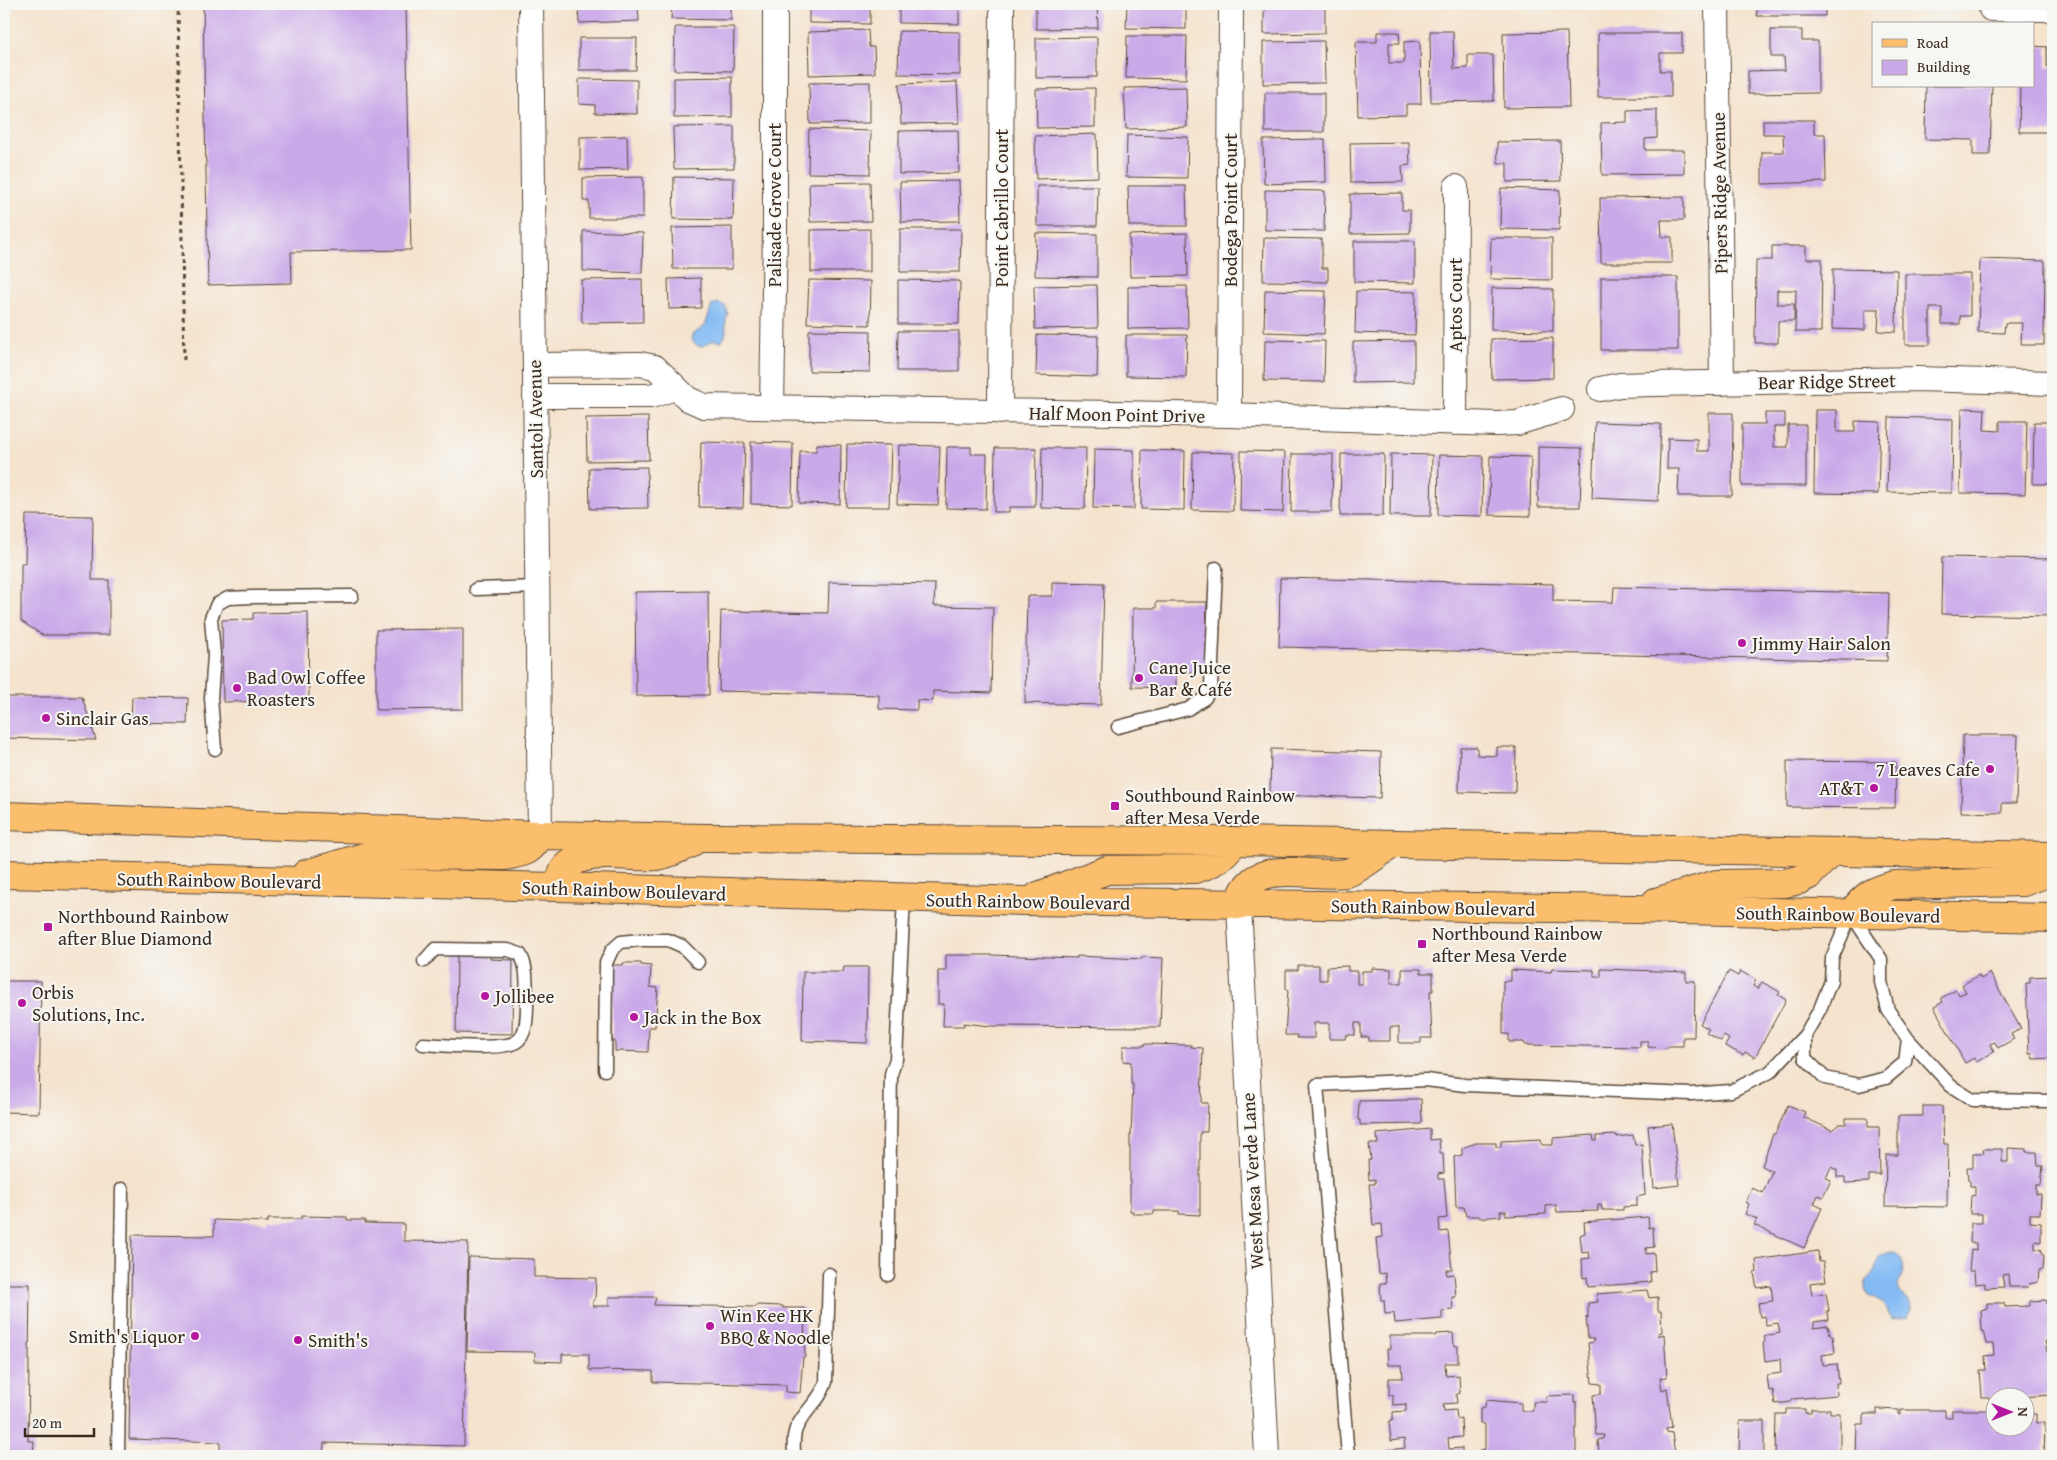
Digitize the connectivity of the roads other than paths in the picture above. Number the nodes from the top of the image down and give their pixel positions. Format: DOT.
graph roads {
  1 [pos="531,4"];
  2 [pos="775,4"];
  3 [pos="1002,4"];
  4 [pos="1231,4"];
  5 [pos="1717,4"];
  6 [pos="1991,9"];
  7 [pos="2053,9"];
  8 [pos="1456,187"];
  9 [pos="535,365"];
  10 [pos="1722,383"];
  11 [pos="2053,383"];
  12 [pos="675,388"];
  13 [pos="1600,389"];
  14 [pos="535,396"];
  15 [pos="772,407"];
  16 [pos="1562,409"];
  17 [pos="1000,412"];
  18 [pos="1229,415"];
  19 [pos="1454,422"];
  20 [pos="1216,568"];
  21 [pos="537,587"];
  22 [pos="476,589"];
  23 [pos="352,596"];
  24 [pos="1118,727"];
  25 [pos="215,749"];
  26 [pos="4,816"];
  27 [pos="540,835"];
  28 [pos="708,838"];
  29 [pos="1235,841"];
  30 [pos="1392,844"];
  31 [pos="1830,853"];
  32 [pos="2053,856"];
  33 [pos="2053,871"];
  34 [pos="4,874"];
  35 [pos="278,882"];
  36 [pos="558,887"];
  37 [pos="904,898"];
  38 [pos="1025,901"];
  39 [pos="1239,905"];
  40 [pos="1633,909"];
  41 [pos="1851,914"];
  42 [pos="2053,918"];
  43 [pos="424,961"];
  44 [pos="698,962"];
  45 [pos="1805,1035"];
  46 [pos="1908,1039"];
  47 [pos="423,1044"];
  48 [pos="605,1070"];
  49 [pos="2053,1101"];
  50 [pos="122,1189"];
  51 [pos="829,1274"];
  52 [pos="888,1275"];
  53 [pos="118,1456"];
  54 [pos="794,1456"];
  55 [pos="1267,1456"];
  56 [pos="1348,1456"];
  1 -- 9 [label="street, Santoli Avenue"];
  2 -- 15 [label="street, Palisade Grove Court"];
  3 -- 17 [label="street, Point Cabrillo Court"];
  4 -- 18 [label="street, Bodega Point Court"];
  5 -- 10 [label="street, Pipers Ridge Avenue"];
  6 -- 7 [label="street"];
  8 -- 19 [label="street, Aptos Court"];
  9 -- 12 [label="street, Half Moon Point Drive"];
  9 -- 14 [label="street, Santoli Avenue"];
  10 -- 11 [label="street, Bear Ridge Street"];
  10 -- 13 [label="street, Bear Ridge Street"];
  12 -- 14 [label="street"];
  12 -- 15 [label="street, Half Moon Point Drive"];
  14 -- 21 [label="street, Santoli Avenue"];
  15 -- 17 [label="street, Half Moon Point Drive"];
  16 -- 19 [label="street, Half Moon Point Drive"];
  17 -- 18 [label="street, Half Moon Point Drive"];
  18 -- 19 [label="street, Half Moon Point Drive"];
  20 -- 24 [label="lane"];
  21 -- 22 [label="lane"];
  21 -- 27 [label="street, Santoli Avenue"];
  23 -- 25 [label="lane"];
  26 -- 27 [label="main road"];
  27 -- 28 [label="main road"];
  27 -- 35 [label="main road"];
  28 -- 29 [label="main road"];
  28 -- 36 [label="main road"];
  29 -- 30 [label="main road"];
  29 -- 38 [label="main road"];
  30 -- 31 [label="main road"];
  30 -- 39 [label="main road"];
  31 -- 32 [label="main road"];
  31 -- 40 [label="main road"];
  33 -- 41 [label="main road"];
  34 -- 35 [label="main road, South Rainbow Boulevard"];
  35 -- 36 [label="main road, South Rainbow Boulevard"];
  36 -- 37 [label="main road, South Rainbow Boulevard"];
  37 -- 38 [label="main road, South Rainbow Boulevard"];
  37 -- 52 [label="lane"];
  38 -- 39 [label="main road, South Rainbow Boulevard"];
  39 -- 40 [label="main road, South Rainbow Boulevard"];
  39 -- 55 [label="street, West Mesa Verde Lane"];
  40 -- 41 [label="main road, South Rainbow Boulevard"];
  41 -- 42 [label="main road, South Rainbow Boulevard"];
  41 -- 45 [label="lane"];
  41 -- 46 [label="lane"];
  43 -- 47 [label="lane"];
  44 -- 48 [label="lane"];
  45 -- 46 [label="lane"];
  45 -- 56 [label="lane"];
  46 -- 49 [label="lane"];
  50 -- 53 [label="lane"];
  51 -- 54 [label="lane"];
}
